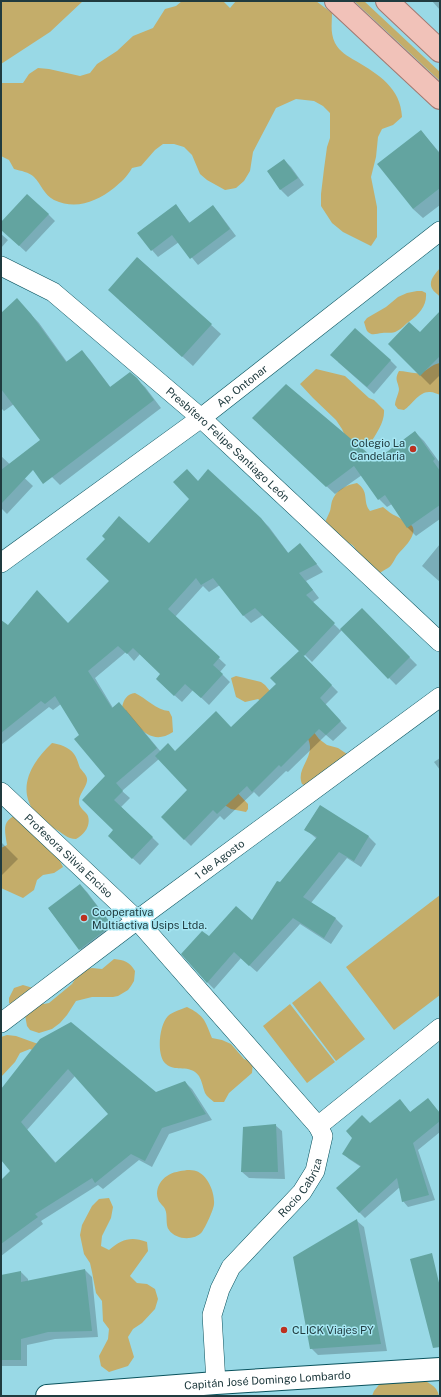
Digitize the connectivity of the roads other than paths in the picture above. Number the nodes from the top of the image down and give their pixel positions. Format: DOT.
graph roads {
  1 [pos="336,1"];
  2 [pos="387,1"];
  3 [pos="440,51"];
  4 [pos="440,98"];
  5 [pos="440,231"];
  6 [pos="1,266"];
  7 [pos="200,418"];
  8 [pos="1,563"];
  9 [pos="440,642"];
  10 [pos="440,697"];
  11 [pos="1,792"];
  12 [pos="137,920"];
  13 [pos="1,1023"];
  14 [pos="440,1028"];
  15 [pos="318,1126"];
  16 [pos="440,1369"];
  17 [pos="216,1383"];
  18 [pos="46,1396"];
  1 -- 4 [label="main road"];
  2 -- 3 [label="main road"];
  5 -- 7 [label="street, Ap. Ontonar"];
  6 -- 7 [label="street, Presbítero Felipe Santiago León"];
  7 -- 8 [label="street, Ap. Ontonar"];
  7 -- 9 [label="street, Presbítero Felipe Santiago León"];
  10 -- 12 [label="street, 1 de Agosto"];
  11 -- 12 [label="street, Profesora Silvia Enciso"];
  12 -- 13 [label="street, 1 de Agosto"];
  12 -- 15 [label="street, Profesora Silvia Enciso"];
  14 -- 15 [label="street"];
  15 -- 17 [label="street, Rocio Cabriza"];
  16 -- 17 [label="street, Capitán José Domingo Lombardo"];
  17 -- 18 [label="street, Capitán José Domingo Lombardo"];
}
